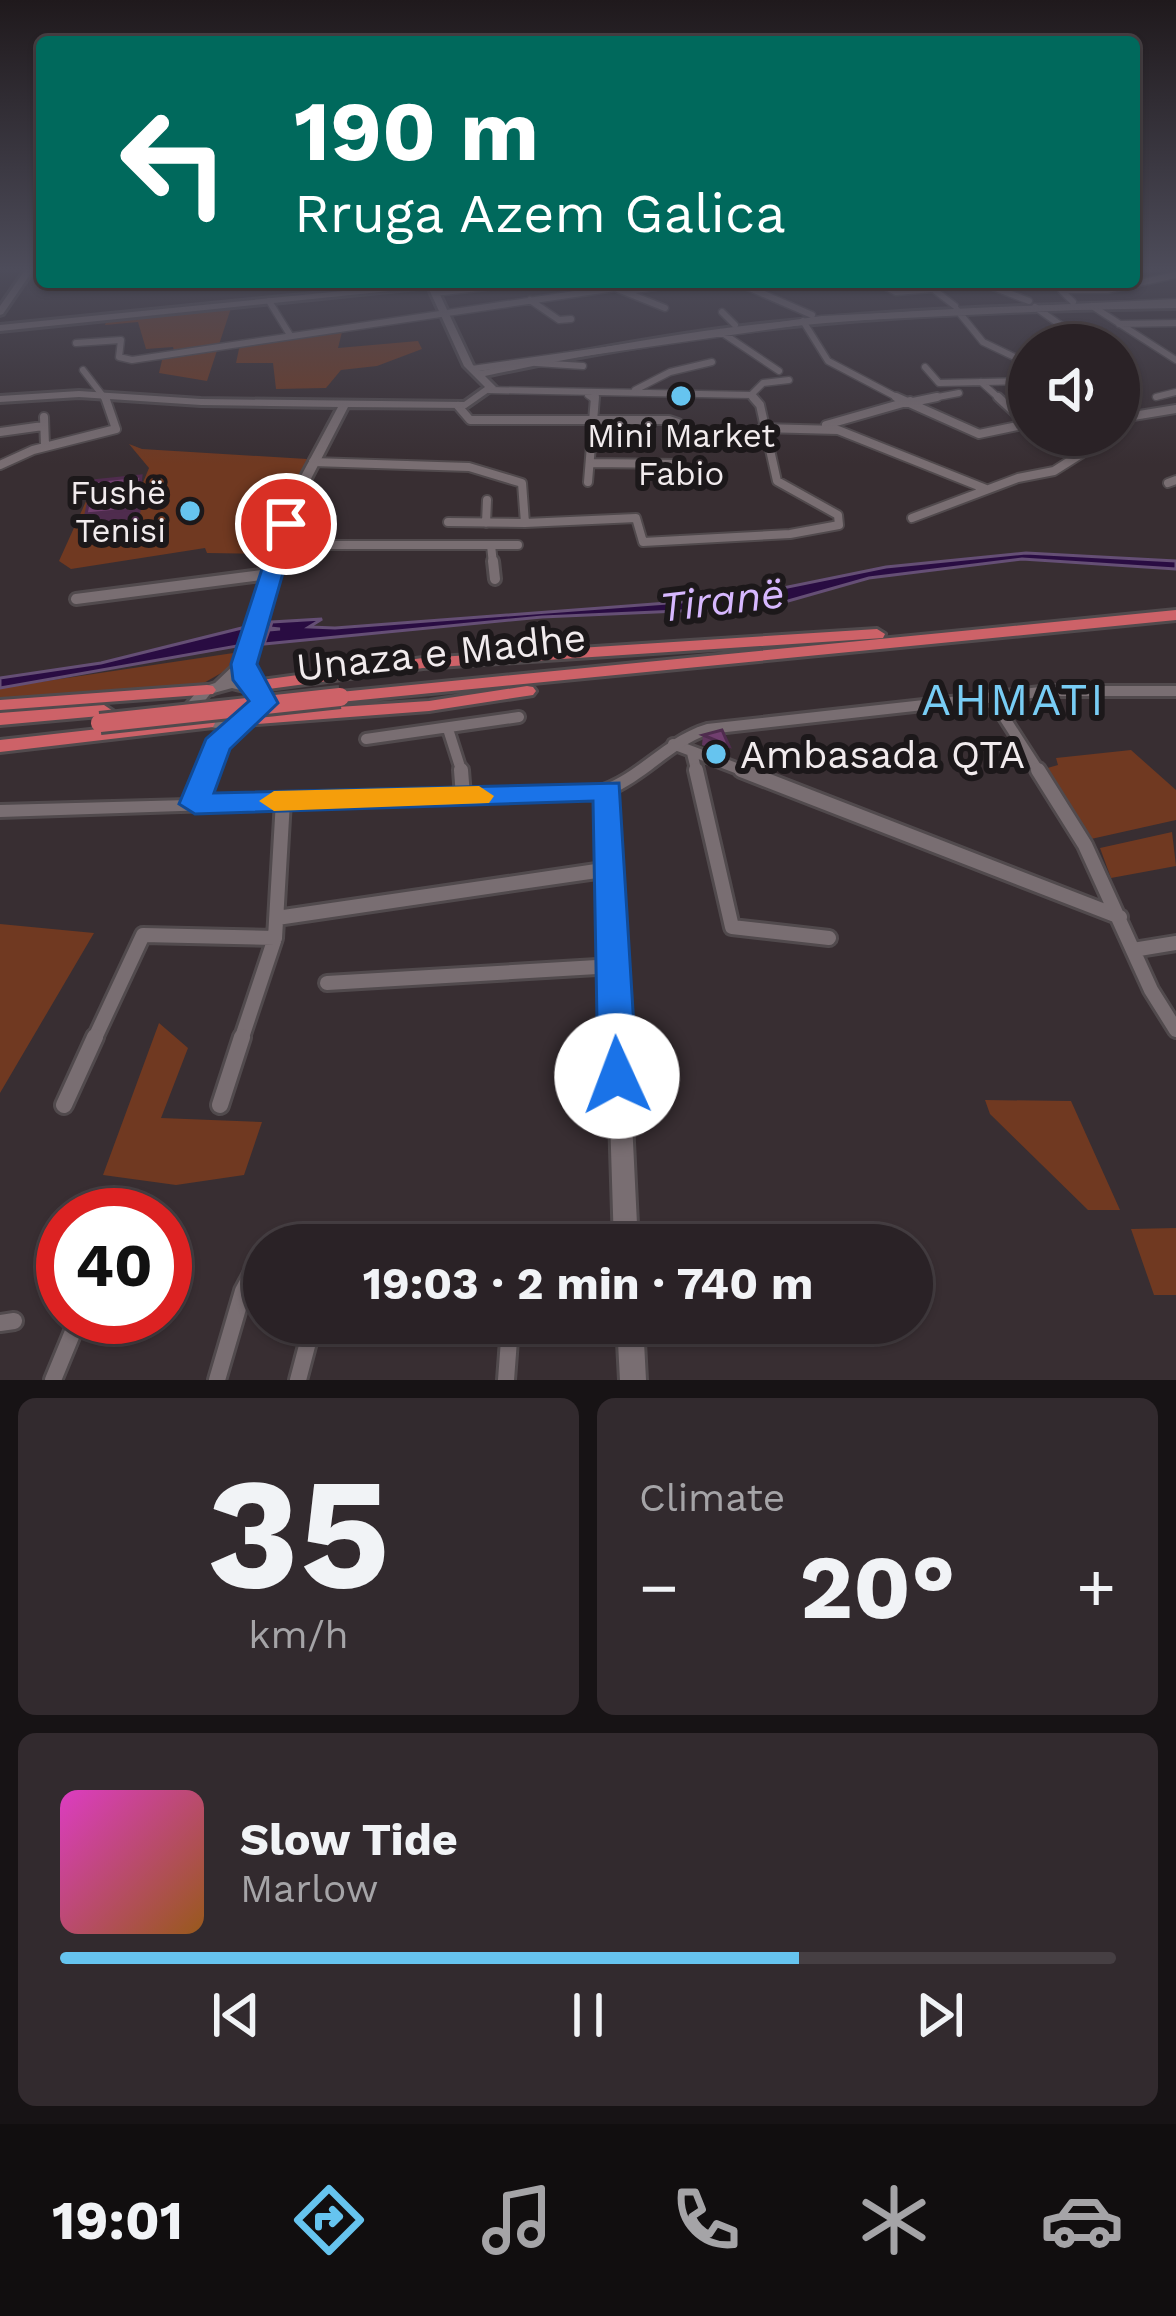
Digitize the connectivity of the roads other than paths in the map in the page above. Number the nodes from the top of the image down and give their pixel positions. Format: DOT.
graph roads {
  1 [pos="294,334"];
  2 [pos="456,334"];
  3 [pos="688,334"];
  4 [pos="707,334"];
  5 [pos="725,334"];
  6 [pos="816,334"];
  7 [pos="977,334"];
  8 [pos="290,335"];
  9 [pos="1140,338"];
  10 [pos="76,343"];
  11 [pos="1008,354"];
  12 [pos="1176,360"];
  13 [pos="712,362"];
  14 [pos="536,363"];
  15 [pos="583,366"];
  16 [pos="925,367"];
  17 [pos="83,370"];
  18 [pos="779,371"];
  19 [pos="475,372"];
  20 [pos="789,380"];
  21 [pos="1008,381"];
  22 [pos="981,382"];
  23 [pos="489,387"];
  24 [pos="583,392"];
  25 [pos="1176,392"];
  26 [pos="629,393"];
  27 [pos="959,393"];
  28 [pos="103,394"];
  29 [pos="751,395"];
  30 [pos="1156,397"];
  31 [pos="0,399"];
  32 [pos="912,402"];
  33 [pos="344,404"];
  34 [pos="458,406"];
  35 [pos="1008,407"];
  36 [pos="1176,409"];
  37 [pos="1140,416"];
  38 [pos="593,419"];
  39 [pos="823,427"];
  40 [pos="762,428"];
  41 [pos="1008,428"];
  42 [pos="0,432"];
  43 [pos="680,432"];
  44 [pos="45,446"];
  45 [pos="1078,456"];
  46 [pos="314,462"];
  47 [pos="590,463"];
  48 [pos="681,464"];
  49 [pos="0,465"];
  50 [pos="588,482"];
  51 [pos="986,489"];
  52 [pos="487,500"];
  53 [pos="912,518"];
  54 [pos="448,522"];
  55 [pos="486,523"];
  56 [pos="525,523"];
  57 [pos="280,545"];
  58 [pos="491,545"];
  59 [pos="518,545"];
  60 [pos="269,574"];
  61 [pos="495,579"];
  62 [pos="76,599"];
  63 [pos="1176,605"];
  64 [pos="1176,615"];
  65 [pos="890,638"];
  66 [pos="246,660"];
  67 [pos="252,685"];
  68 [pos="214,687"];
  69 [pos="1176,691"];
  70 [pos="991,697"];
  71 [pos="0,705"];
  72 [pos="102,717"];
  73 [pos="519,717"];
  74 [pos="0,719"];
  75 [pos="242,720"];
  76 [pos="208,723"];
  77 [pos="448,729"];
  78 [pos="0,731"];
  79 [pos="366,740"];
  80 [pos="673,744"];
  81 [pos="0,746"];
  82 [pos="217,746"];
  83 [pos="692,753"];
  84 [pos="608,790"];
  85 [pos="463,796"];
  86 [pos="283,801"];
  87 [pos="195,804"];
  88 [pos="0,811"];
  89 [pos="610,869"];
  90 [pos="1120,917"];
  91 [pos="277,918"];
  92 [pos="275,938"];
  93 [pos="829,938"];
  94 [pos="1176,943"];
  95 [pos="1133,950"];
  96 [pos="614,966"];
  97 [pos="327,982"];
  98 [pos="1176,1030"];
  99 [pos="64,1105"];
  100 [pos="220,1106"];
  101 [pos="625,1224"];
  102 [pos="243,1291"];
  103 [pos="68,1344"];
  104 [pos="307,1344"];
  105 [pos="509,1344"];
  106 [pos="631,1344"];
  107 [pos="52,1380"];
  108 [pos="217,1380"];
  109 [pos="298,1380"];
  110 [pos="506,1380"];
  111 [pos="633,1380"];
  1 -- 8 [label="street"];
  2 -- 19 [label="main road"];
  3 -- 19 [label="street"];
  4 -- 14 [label="main road"];
  5 -- 18 [label="street"];
  6 -- 32 [label="street"];
  7 -- 11 [label="street"];
  8 -- 10 [label="street"];
  9 -- 12 [label="street"];
  13 -- 26 [label="street"];
  14 -- 15 [label="street"];
  14 -- 19 [label="main road"];
  16 -- 22 [label="street"];
  17 -- 28 [label="street"];
  19 -- 23 [label="main road"];
  20 -- 29 [label="street"];
  21 -- 22 [label="street"];
  22 -- 35 [label="street"];
  23 -- 24 [label="street"];
  23 -- 34 [label="main road"];
  24 -- 26 [label="street"];
  24 -- 38 [label="street"];
  25 -- 30 [label="street"];
  26 -- 29 [label="street"];
  27 -- 32 [label="street"];
  28 -- 31 [label="main road"];
  28 -- 33 [label="main road"];
  28 -- 44 [label="street"];
  29 -- 40 [label="street"];
  32 -- 39 [label="street"];
  32 -- 41 [label="street"];
  33 -- 34 [label="main road"];
  33 -- 46 [label="main road"];
  34 -- 38 [label="street"];
  36 -- 37 [label="street"];
  38 -- 43 [label="street"];
  38 -- 47 [label="street"];
  39 -- 40 [label="street"];
  39 -- 51 [label="street"];
  40 -- 56 [label="street"];
  42 -- 44 [label="street"];
  44 -- 49 [label="street"];
  45 -- 51 [label="street"];
  46 -- 56 [label="street"];
  46 -- 57 [label="main road"];
  47 -- 48 [label="street"];
  47 -- 50 [label="street"];
  51 -- 53 [label="street"];
  52 -- 55 [label="street"];
  54 -- 55 [label="street"];
  55 -- 56 [label="street"];
  57 -- 58 [label="street"];
  57 -- 60 [label="main road"];
  58 -- 59 [label="street"];
  58 -- 61 [label="street"];
  60 -- 62 [label="street"];
  60 -- 66 [label="main road"];
  63 -- 65 [label="highway, Unaza e Madhe"];
  64 -- 65 [label="highway, Unaza e Madhe"];
  65 -- 67 [label="highway"];
  65 -- 72 [label="highway, Unaza e Madhe, bridge"];
  65 -- 75 [label="highway"];
  66 -- 67 [label="main road"];
  66 -- 68 [label="main road"];
  67 -- 68 [label="main road"];
  67 -- 75 [label="main road"];
  68 -- 71 [label="highway"];
  68 -- 76 [label="main road"];
  69 -- 70 [label="main road"];
  70 -- 80 [label="main road"];
  70 -- 90 [label="street"];
  72 -- 74 [label="highway, Unaza e Madhe"];
  72 -- 78 [label="highway, Unaza e Madhe"];
  73 -- 77 [label="street"];
  75 -- 76 [label="main road"];
  75 -- 82 [label="main road"];
  76 -- 81 [label="highway"];
  76 -- 82 [label="main road"];
  77 -- 79 [label="street"];
  77 -- 85 [label="street"];
  80 -- 83 [label="street"];
  80 -- 84 [label="main road"];
  82 -- 87 [label="main road"];
  83 -- 90 [label="street"];
  83 -- 93 [label="street"];
  84 -- 85 [label="main road"];
  84 -- 89 [label="main road"];
  85 -- 86 [label="main road"];
  86 -- 87 [label="main road"];
  86 -- 91 [label="street"];
  87 -- 88 [label="main road"];
  89 -- 91 [label="street"];
  89 -- 96 [label="main road"];
  90 -- 95 [label="street"];
  91 -- 92 [label="street"];
  92 -- 99 [label="street"];
  92 -- 100 [label="street"];
  94 -- 95 [label="street"];
  95 -- 98 [label="street"];
  96 -- 97 [label="street"];
  96 -- 101 [label="main road"];
  102 -- 108 [label="street"];
  103 -- 107 [label="street"];
  104 -- 109 [label="street"];
  105 -- 110 [label="street"];
  106 -- 111 [label="main road"];
}
